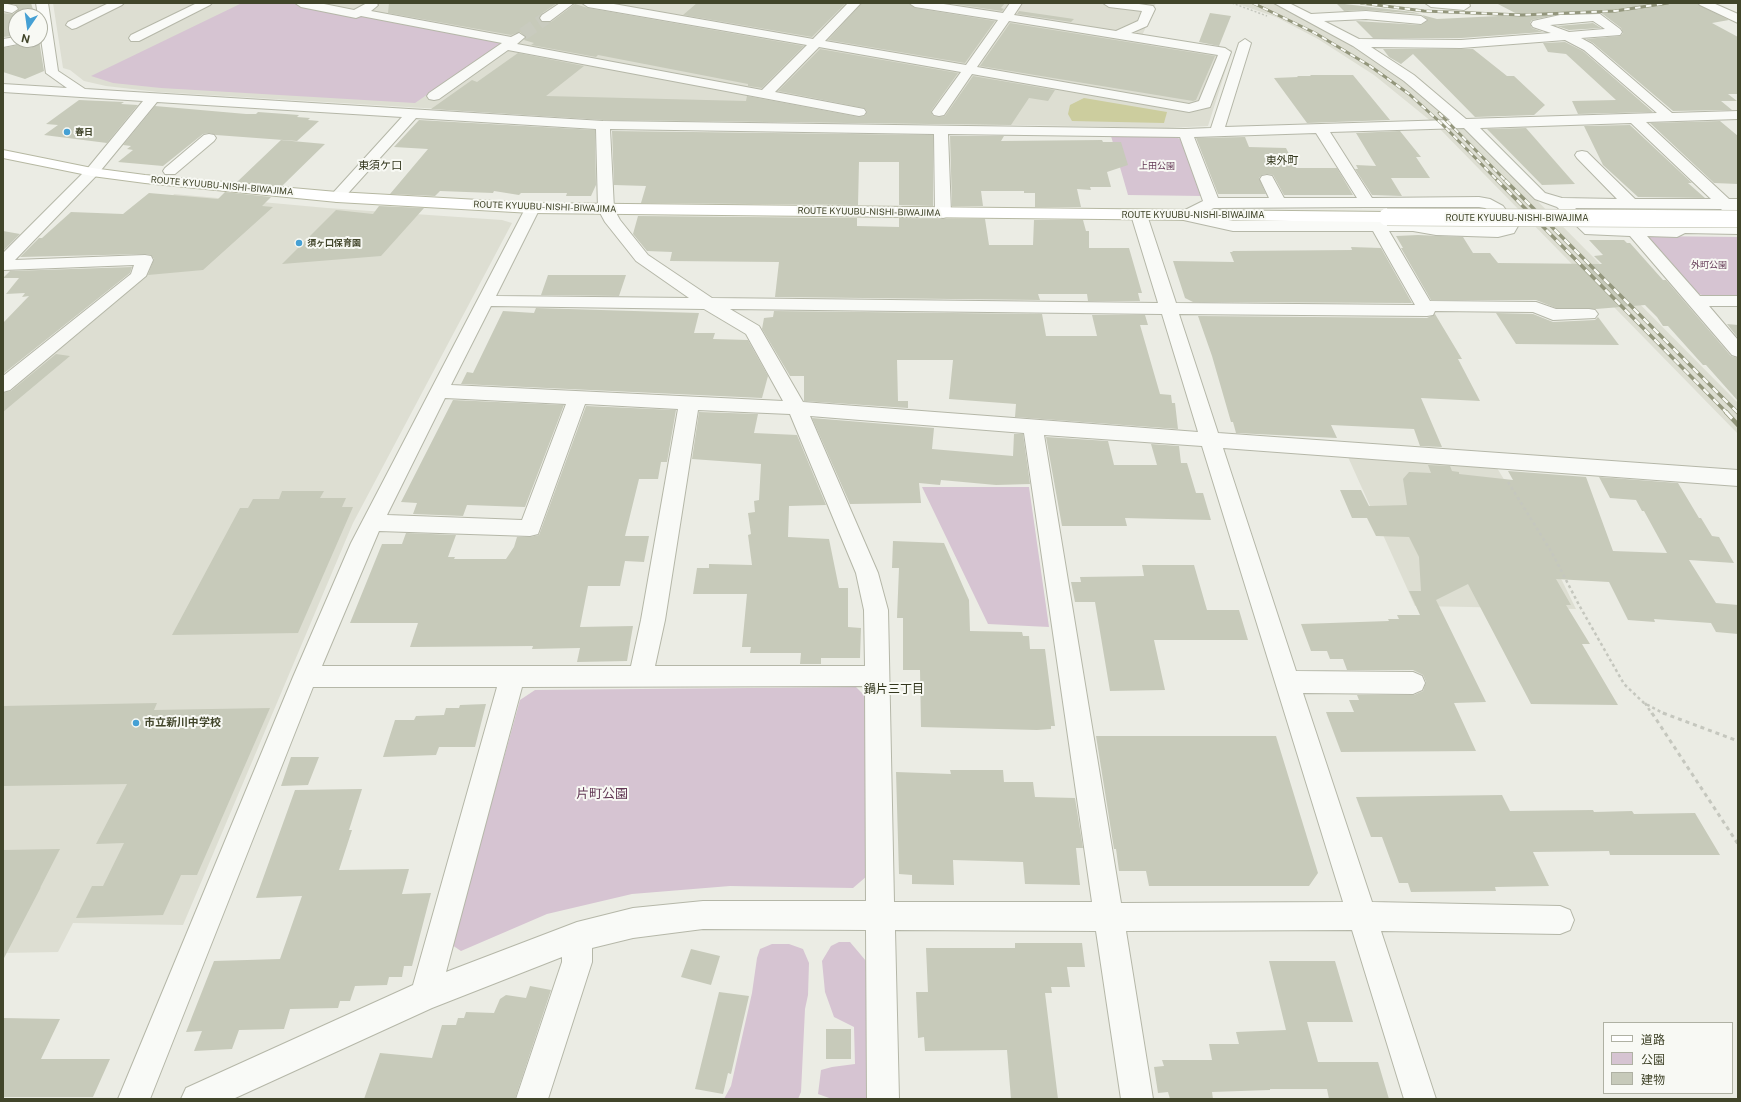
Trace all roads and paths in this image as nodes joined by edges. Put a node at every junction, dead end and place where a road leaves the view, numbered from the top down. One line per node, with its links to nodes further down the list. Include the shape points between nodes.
1 (118, 3): 25 (street)
2 (206, 3): 28 (street)
3 (301, 3): 17 (street, via 356,14)
4 (375, 3): 17 (street)
5 (568, 3): 20 (street)
6 (588, 3): 21 (street)
7 (855, 3): 30 (street)
8 (915, 3): 19 (street)
9 (1016, 3): 19 (street)
10 (1109, 3): 26 (street, via 1149,9 1143,23)
11 (1232, 3): 18 (path)
12 (1280, 3): 22 (street)
13 (1431, 3): 14 (street, via 1464,6)
14 (1463, 3)
15 (1704, 3): 23 (street)
16 (681, 8): 21 (street)
17 (359, 12): 29 (street)
18 (1269, 16)
19 (1006, 17): 26 (street); 34 (street)
20 (546, 18)
21 (670, 18): 30 (street)
22 (1311, 18): 24 (street, via 1366,15); 32 (street)
23 (1738, 19)
24 (1421, 20)
25 (72, 25)
26 (1118, 35): 34 (street, via 1225,52 1205,104 1189,108)
27 (1566, 35): 27 (street, via 1537,24 1560,19 1596,17 1616,32); 32 (street, via 1461,44); 45 (street, via 1588,47)
28 (135, 38)
29 (514, 40): 37 (street); 39 (street)
30 (816, 43): 34 (street); 37 (street)
31 (1244, 43): 50 (street)
32 (1357, 43): 46 (street, via 1409,78)
33 (46, 48): 36 (street, via 52,73)
34 (969, 70): 41 (street)
35 (3, 88): 36 (street)
36 (82, 91): 38 (street)
37 (766, 94): 40 (street)
38 (154, 96): 42 (street); 56 (street)
39 (434, 96)
40 (859, 112)
41 (940, 112)
42 (412, 114): 47 (street); 58 (street)
43 (1738, 115): 45 (street)
44 (1634, 118): 45 (street); 46 (street); 64 (street)
45 (1670, 118)
46 (1465, 123): 48 (street); 61 (street, via 1540,196)
47 (603, 126): 49 (street); 66 (street)
48 (1320, 128): 50 (street); 60 (street)
49 (941, 129): 51 (street); 67 (street)
50 (1217, 132): 51 (street)
51 (1184, 133): 59 (street)
52 (209, 138): 55 (street)
53 (3, 154): 56 (main road, ROUTE KYUUBU-NISHI-BIWAJIMA)
54 (1582, 155): 62 (street)
55 (170, 171)
56 (92, 172): 58 (main road, ROUTE KYUUBU-NISHI-BIWAJIMA); 74 (street)
57 (1267, 179): 63 (street)
58 (337, 197): 65 (main road, ROUTE KYUUBU-NISHI-BIWAJIMA)
59 (1212, 203): 63 (street); 69 (street)
60 (1368, 203): 63 (street); 71 (street, via 1479,202 1490,204 1497,209 1510,226 1508,230 1498,232 1436,230)
61 (1560, 203): 62 (street); 73 (street, via 1591,231)
62 (1630, 203): 64 (street)
63 (1279, 204)
64 (1732, 204): 70 (street)
65 (532, 208): 66 (main road, ROUTE KYUUBU-NISHI-BIWAJIMA); 75 (street)
66 (606, 209): 67 (main road, ROUTE KYUUBU-NISHI-BIWAJIMA); 78 (street, via 613,222 642,258)
67 (944, 213): 68 (main road, ROUTE KYUUBU-NISHI-BIWAJIMA)
68 (1139, 215): 69 (main road, ROUTE KYUUBU-NISHI-BIWAJIMA); 80 (street)
69 (1185, 216): 71 (street, via 1233,226)
70 (1738, 219): 71 (main road, ROUTE KYUUBU-NISHI-BIWAJIMA, bridge)
71 (1383, 222): 79 (street)
72 (1738, 229): 73 (street, via 1680,228 1677,232)
73 (1634, 231): 76 (street)
74 (3, 263): 83 (street, via 146,260 138,276)
75 (484, 301): 78 (street); 84 (street)
76 (1694, 301): 77 (street); 82 (street)
77 (1738, 301)
78 (709, 304): 80 (street); 87 (street, via 753,330)
79 (1424, 306): 80 (street, via 1427,310); 81 (street, via 1536,307 1553,315)
80 (1168, 307): 89 (street)
81 (1589, 314)
82 (1738, 351)
83 (3, 386)
84 (438, 391): 85 (street); 92 (street)
85 (578, 397): 86 (street); 92 (street, via 530,528)
86 (689, 403): 87 (street); 93 (street, via 653,620)
87 (797, 408): 88 (street); 94 (street, via 867,573 876,610)
88 (1033, 427): 89 (street); 104 (street)
89 (1210, 439): 90 (street); 97 (street)
90 (1494, 460): 91 (street); 99 (path, via 1551,551 1624,684)
91 (1738, 478)
92 (372, 523): 95 (street)
93 (641, 675): 94 (street); 96 (street)
94 (877, 676): 102 (street)
95 (305, 677): 96 (street); 108 (street)
96 (512, 677): 107 (street)
97 (1287, 682): 98 (street); 103 (street)
98 (1413, 683)
99 (1644, 703): 100 (path, via 1665,714); 101 (path)
100 (1738, 741)
101 (1738, 844)
102 (881, 916): 104 (street); 106 (street, via 703,915 633,923); 111 (street)
103 (1361, 916): 104 (street); 105 (street); 113 (street)
104 (1108, 917): 112 (street)
105 (1560, 920)
106 (578, 937): 107 (street); 110 (street, via 577,962)
107 (425, 995): 109 (street)
108 (134, 1099)
109 (197, 1099)
110 (532, 1099)
111 (883, 1099)
112 (1137, 1099)
113 (1420, 1099)

